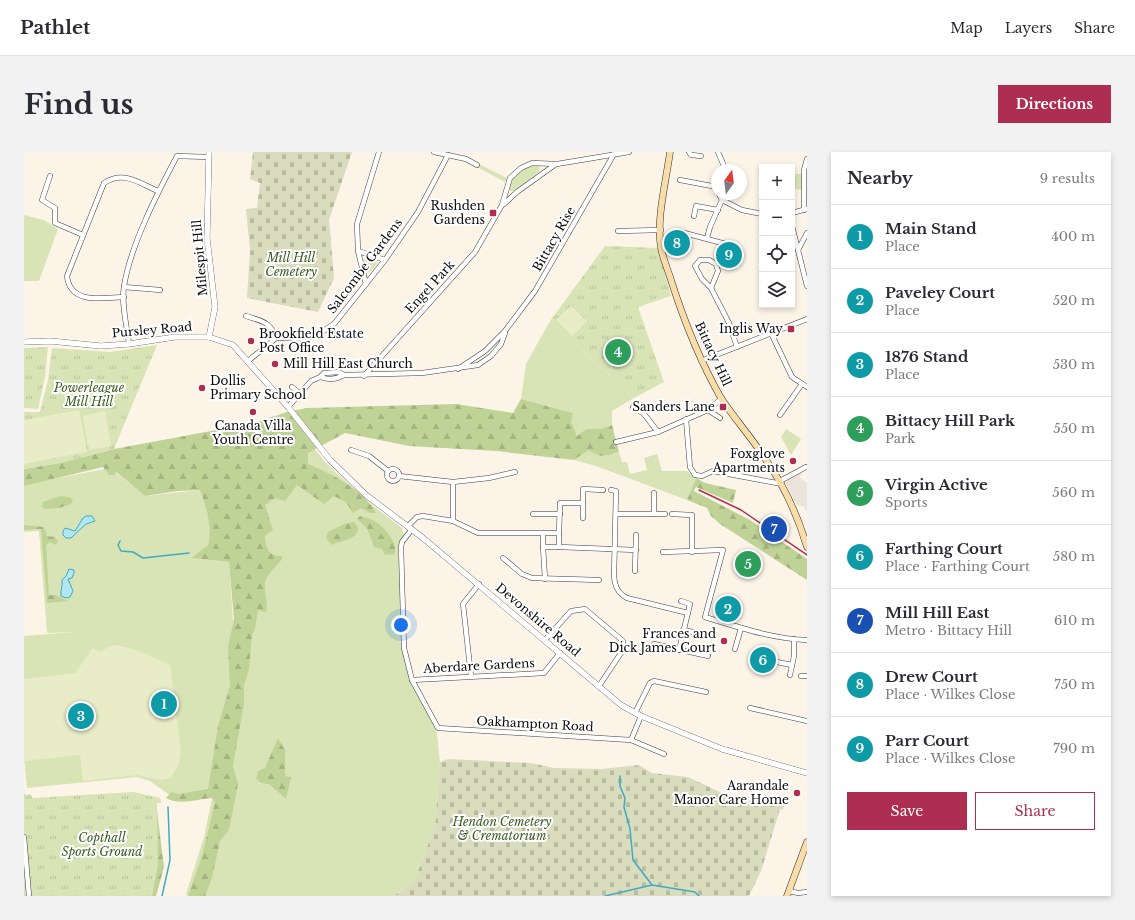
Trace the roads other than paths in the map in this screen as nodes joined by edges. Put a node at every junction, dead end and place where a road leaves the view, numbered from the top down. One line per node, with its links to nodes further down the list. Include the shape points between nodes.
1 (379, 152): 39 (street, via 357,224)
2 (434, 152): 11 (street)
3 (592, 152): 13 (street)
4 (629, 152): 10 (street, Engel Park)
5 (670, 152): 29 (main road, Bittacy Hill, via 661,208)
6 (689, 152): 12 (street, via 691,155)
7 (718, 152): 16 (street)
8 (175, 154): 9 (street); 21 (street)
9 (209, 154): 52 (street, Milespit Hill, via 207,238 215,307)
10 (614, 154): 13 (street, Engel Park); 50 (street, Bittacy Rise, via 535,291)
11 (448, 155): 17 (street, via 466,159); 41 (street, Salcombe Gardens, via 418,212)
12 (701, 156)
13 (589, 158): 15 (street, Engel Park)
14 (807, 159): 25 (street, via 804,170)
15 (557, 164): 23 (street, Engel Park); 23 (street, Engel Park, via 532,163 521,168 510,178)
16 (722, 164)
17 (477, 165)
18 (50, 176): 33 (street, via 42,200 55,208 55,223)
19 (680, 180): 20 (street)
20 (711, 186)
21 (158, 191): 33 (street, via 120,176 112,178 104,183); 44 (street, via 131,258)
22 (722, 200): 24 (street); 27 (street, via 742,210)
23 (502, 205): 60 (street, Engel Park, via 475,252)
24 (718, 210): 28 (street, via 696,206); 35 (street)
25 (805, 210): 26 (street)
26 (795, 212)
27 (759, 213)
28 (694, 216)
29 (661, 230): 30 (street); 57 (main road, Bittacy Hill, via 661,248 676,296)
30 (618, 231)
31 (807, 233): 38 (street)
32 (670, 234): 35 (street, via 676,231)
33 (83, 235): 47 (street, via 67,276 71,290 78,296 87,298)
34 (794, 236): 38 (street)
35 (707, 238): 36 (street)
36 (722, 243): 37 (street); 40 (street)
37 (734, 246)
38 (798, 250): 43 (street)
39 (358, 251): 41 (street); 42 (street)
40 (718, 256)
41 (385, 260): 42 (street, Salcombe Gardens)
42 (366, 284): 53 (street, Salcombe Gardens, via 334,324 314,336)
43 (807, 286)
44 (124, 287): 46 (street); 47 (street)
45 (711, 288): 45 (street, via 697,272 695,266 700,260 709,260 718,267); 56 (street, via 729,323)
46 (160, 290)
47 (124, 297): 55 (street)
48 (246, 316): 53 (street, via 269,324)
49 (807, 319): 51 (street)
50 (506, 331): 59 (street, Bittacy Rise, via 485,352); 59 (street, Bittacy Rise, via 501,344 491,356 478,365)
51 (771, 333): 56 (street); 61 (street, via 792,377)
52 (209, 337): 55 (street, Pursley Road, via 175,337); 58 (street, Pursley Road, via 233,345)
53 (276, 338): 58 (street)
54 (24, 342): 55 (street, Pursley Road, via 50,341 101,346)
55 (129, 344)
56 (737, 347): 57 (street)
57 (701, 360): 65 (main road, Bittacy Hill)
58 (248, 361): 66 (street, Pursley Road)
59 (458, 369): 60 (street, Bittacy Rise)
60 (364, 376): 64 (street, Bittacy Rise, via 344,375 326,379 320,377)
61 (802, 384): 63 (street); 69 (street)
62 (292, 387): 64 (street)
63 (807, 387)
64 (299, 392): 66 (street, Bittacy Rise)
65 (722, 398): 68 (street); 81 (main road, Bittacy Hill)
66 (288, 406): 70 (street, Pursley Road)
67 (633, 407): 73 (street, via 644,414)
68 (708, 410): 71 (street); 72 (street)
69 (780, 415)
70 (296, 417): 94 (street, Devonshire Road, via 330,460 366,495)
71 (720, 418)
72 (686, 419): 73 (street); 81 (street, via 690,467 695,475 702,476 714,471)
73 (658, 432): 74 (street)
74 (616, 442)
75 (351, 450): 77 (street, via 369,456)
76 (806, 467): 81 (street)
77 (388, 471): 79 (street, via 395,469); 79 (street, via 387,477 391,481)
78 (515, 472): 80 (street)
79 (399, 476): 80 (street)
80 (453, 482): 93 (street)
81 (781, 483): 100 (main road, Bittacy Hill, via 796,510)
82 (603, 490): 85 (street, via 583,489)
83 (611, 490): 88 (street, via 616,491)
84 (654, 493): 89 (street)
85 (583, 503): 87 (street, via 560,503); 92 (street)
86 (533, 514): 87 (street)
87 (560, 514): 96 (street)
88 (616, 514): 89 (street); 101 (street)
89 (654, 514): 90 (street)
90 (665, 514)
91 (672, 514): 104 (street, via 692,515)
92 (583, 518)
93 (453, 521): 94 (street, via 420,516); 95 (street, via 478,533)
94 (410, 528): 109 (street, Devonshire Road); 129 (street, via 401,547 404,648)
95 (543, 532): 96 (street); 98 (street)
96 (559, 533): 99 (street)
97 (636, 535): 102 (street)
98 (543, 547): 99 (street); 107 (street)
99 (559, 547): 101 (street)
100 (807, 547)
101 (615, 548): 102 (street); 111 (street, via 615,583 621,594 627,598)
102 (636, 550): 106 (street)
103 (663, 552): 104 (street)
104 (692, 552): 112 (street, via 723,550 705,617)
105 (503, 558): 107 (street, via 522,574)
106 (635, 571)
107 (545, 579): 108 (street)
108 (599, 580)
109 (479, 584): 115 (street, Devonshire Road); 126 (street, via 463,604)
110 (681, 601): 111 (street, via 690,604)
111 (688, 613): 113 (street)
112 (740, 628): 116 (street); 119 (street)
113 (683, 630): 114 (street); 120 (street)
114 (714, 636)
115 (545, 640): 121 (street, Devonshire Road); 130 (street, via 571,612 585,609 623,641 623,650)
116 (794, 640): 117 (street); 124 (street)
117 (807, 640)
118 (654, 644): 120 (street)
119 (736, 648)
120 (679, 650): 122 (street)
121 (560, 654): 126 (street, Aberdare Gardens, via 544,673); 130 (street, Devonshire Road)
122 (708, 656)
123 (772, 661): 124 (street)
124 (792, 665): 125 (street)
125 (790, 675)
126 (471, 676): 129 (street, Aberdare Gardens)
127 (801, 676): 128 (street)
128 (807, 676)
129 (412, 680): 136 (street, Oakhampton Road, via 438,728)
130 (599, 686): 133 (street, Devonshire Road)
131 (706, 692): 133 (street, via 654,681 650,683)
132 (750, 708): 135 (street)
133 (635, 713): 134 (street, Devonshire Road)
134 (641, 716): 136 (street); 138 (street, Devonshire Road, via 722,749)
135 (807, 721)
136 (631, 740): 137 (street, Oakhampton Road)
137 (664, 754)
138 (807, 773)
139 (24, 837): 143 (street)
140 (807, 842): 142 (main road)
141 (807, 892): 142 (street)
142 (788, 894)
143 (29, 896)

